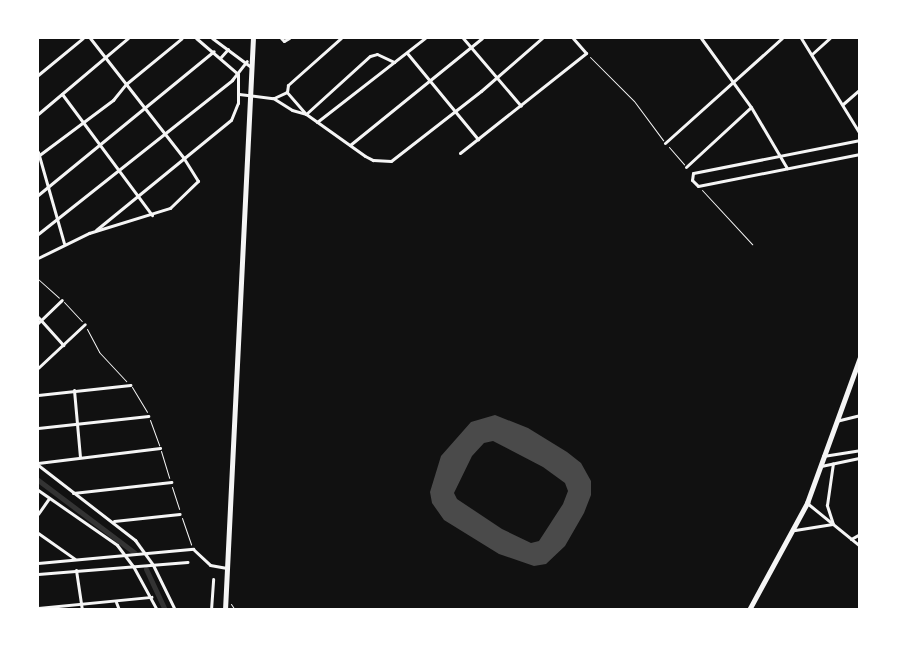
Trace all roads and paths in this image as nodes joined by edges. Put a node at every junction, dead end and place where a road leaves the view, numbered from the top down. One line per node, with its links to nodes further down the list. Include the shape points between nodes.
1 (83, 38): 32 (street)
2 (90, 38): 26 (street)
3 (128, 38): 26 (street)
4 (182, 38): 36 (street)
5 (196, 38): 22 (street)
6 (212, 38): 21 (street)
7 (253, 38): 30 (main road)
8 (281, 38): 9 (street, via 285,41)
9 (289, 38)
10 (341, 38): 38 (street)
11 (425, 38): 24 (street)
12 (463, 38): 20 (street)
13 (482, 38): 20 (street)
14 (542, 38): 33 (street)
15 (573, 38): 23 (street)
16 (700, 38): 34 (street)
17 (782, 38): 34 (street)
18 (802, 38): 25 (street)
19 (830, 38): 25 (street)
20 (471, 47): 33 (street); 35 (street)
21 (228, 49): 27 (street); 28 (street)
22 (214, 52): 27 (street); 46 (street)
23 (586, 52): 44 (street); 56 (path, via 634,101)
24 (406, 53): 29 (street); 35 (street)
25 (812, 54): 43 (street)
26 (106, 58): 36 (street); 39 (street)
27 (220, 58): 31 (street)
28 (247, 61): 30 (street); 31 (street)
29 (394, 62): 49 (street, via 377,54 370,56); 51 (street)
30 (252, 67): 41 (main road)
31 (238, 74): 40 (street); 52 (street)
32 (38, 75)
33 (497, 77): 44 (street); 47 (street)
34 (732, 81): 45 (street); 56 (street)
35 (428, 82): 47 (street); 57 (street)
36 (126, 84): 46 (street); 50 (street, via 113,100)
37 (860, 89): 43 (street)
38 (286, 90): 42 (street); 49 (street)
39 (62, 94): 48 (street); 50 (street)
40 (239, 94): 41 (street); 63 (street, via 231,120)
41 (250, 94): 42 (street); 123 (main road)
42 (273, 98): 49 (street, via 292,110)
43 (843, 104): 53 (street)
44 (521, 106): 54 (street)
45 (751, 107): 62 (street); 64 (street)
46 (144, 109): 52 (street); 58 (street)
47 (454, 112): 54 (street); 57 (street, via 391,161 373,160)
48 (38, 114)
49 (306, 114): 51 (street)
50 (81, 121): 58 (street); 59 (street)
51 (317, 122): 57 (street)
52 (164, 133): 63 (street); 66 (street)
53 (860, 134)
54 (478, 139): 60 (street)
55 (860, 140): 62 (street)
56 (665, 143): 64 (path)
57 (350, 145)
58 (98, 146): 66 (street); 68 (street)
59 (38, 154): 68 (street)
60 (460, 154)
61 (860, 154): 65 (street)
62 (780, 156): 65 (street); 67 (street, via 693,174 692,180)
63 (183, 157): 70 (street); 71 (street, via 198,181 179,201)
64 (686, 167)
65 (787, 168): 67 (street)
66 (116, 170): 70 (street); 72 (street)
67 (698, 186): 76 (path)
68 (48, 187): 69 (street); 72 (street)
69 (38, 195)
70 (136, 196): 71 (street); 73 (street)
71 (152, 215): 73 (street)
72 (57, 218): 74 (street); 75 (street)
73 (96, 231): 75 (street)
74 (38, 234)
75 (64, 243): 77 (street)
76 (752, 244)
77 (38, 258)
78 (38, 279): 79 (path)
79 (62, 300): 80 (street); 81 (path)
80 (38, 320): 82 (street)
81 (85, 324): 82 (street); 85 (path, via 99,352)
82 (63, 345): 84 (street)
83 (860, 357): 90 (main road)
84 (38, 368)
85 (130, 385): 86 (street); 89 (path)
86 (74, 390): 87 (street); 91 (street)
87 (38, 395)
88 (860, 415): 90 (street)
89 (148, 416): 91 (street); 93 (path)
90 (836, 421): 95 (main road)
91 (77, 424): 92 (street); 96 (street)
92 (38, 428)
93 (160, 448): 96 (street); 101 (path)
94 (860, 450): 95 (street)
95 (822, 456): 100 (main road)
96 (80, 457): 99 (street)
97 (860, 458): 98 (street)
98 (833, 463): 100 (street); 109 (street, via 827,506)
99 (38, 464): 103 (street)
100 (818, 466): 105 (main road)
101 (171, 482): 103 (street); 107 (path)
102 (38, 490): 104 (street)
103 (73, 493): 108 (street)
104 (49, 498): 106 (street); 117 (street, via 109,539)
105 (806, 503): 109 (street); 110 (main road)
106 (38, 514)
107 (180, 514): 108 (street); 115 (path)
108 (113, 521): 116 (street)
109 (833, 524): 110 (street); 113 (street)
110 (795, 530): 140 (main road)
111 (38, 533): 118 (street)
112 (860, 534): 113 (street)
113 (851, 539): 114 (street)
114 (860, 546)
115 (193, 550): 116 (street); 123 (street, via 210,564)
116 (147, 555): 117 (street); 121 (street)
117 (126, 556): 118 (street); 122 (street)
118 (75, 559): 120 (street)
119 (188, 562): 121 (street)
120 (38, 563)
121 (153, 565): 122 (street); 136 (street)
122 (133, 566): 124 (street); 127 (street)
123 (228, 568): 128 (main road)
124 (76, 570): 125 (street); 130 (street)
125 (38, 574)
126 (213, 579): 137 (street)
127 (151, 597): 129 (street); 135 (street)
128 (226, 599): 138 (main road); 139 (path)
129 (116, 602): 130 (street); 134 (street)
130 (80, 605): 132 (street); 133 (street)
131 (38, 608): 132 (street)
132 (46, 608)
133 (82, 610)
134 (119, 610)
135 (157, 610)
136 (175, 610)
137 (212, 610)
138 (226, 610)
139 (235, 610)
140 (749, 610)

